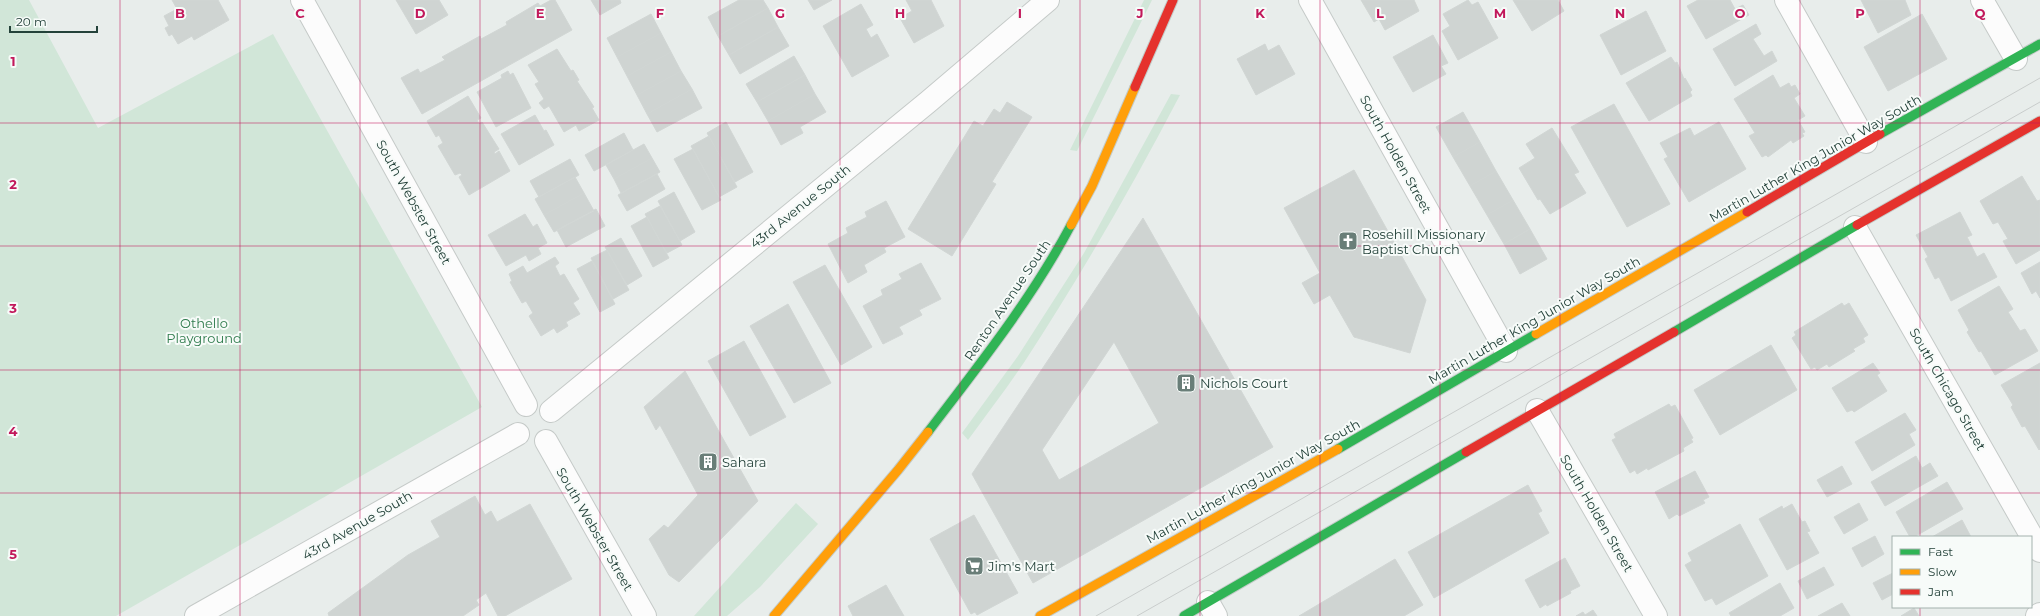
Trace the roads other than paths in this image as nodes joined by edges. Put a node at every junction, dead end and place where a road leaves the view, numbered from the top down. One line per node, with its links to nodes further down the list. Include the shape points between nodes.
1 (302, 0): 13 (street, South Webster Street)
2 (1048, 0): 15 (street, 43rd Avenue South, via 928,102)
3 (1173, 0): 25 (main road, Renton Avenue South, via 1092,186 1053,258 997,343 898,470)
4 (1310, 0): 12 (street, South Holden Street)
5 (1786, 0): 10 (street)
6 (1982, 0): 8 (street)
7 (2040, 44): 8 (main road, Martin Luther King Junior Way South)
8 (2016, 59): 10 (main road, Martin Luther King Junior Way South)
9 (2040, 121): 11 (main road, via 1950,170)
10 (1866, 142): 12 (main road, Martin Luther King Junior Way South)
11 (1855, 227): 14 (main road); 18 (street, South Chicago Street)
12 (1506, 351): 26 (main road, Martin Luther King Junior Way South, via 1389,420)
13 (526, 405): 15 (street, via 541,403); 16 (street, via 516,418)
14 (1537, 410): 21 (main road); 28 (street, South Holden Street)
15 (551, 411): 17 (street, via 556,421 555,429)
16 (518, 434): 17 (street, via 530,443); 23 (street, 43rd Avenue South)
17 (546, 441): 24 (street, South Webster Street)
18 (2031, 536)
19 (2032, 537): 20 (street, South Chicago Street)
20 (2040, 551)
21 (1212, 609): 27 (main road)
22 (2040, 614): 29 (street)
23 (196, 616)
24 (645, 616)
25 (774, 616)
26 (1040, 616)
27 (1184, 616)
28 (1656, 616)
29 (2037, 616)

